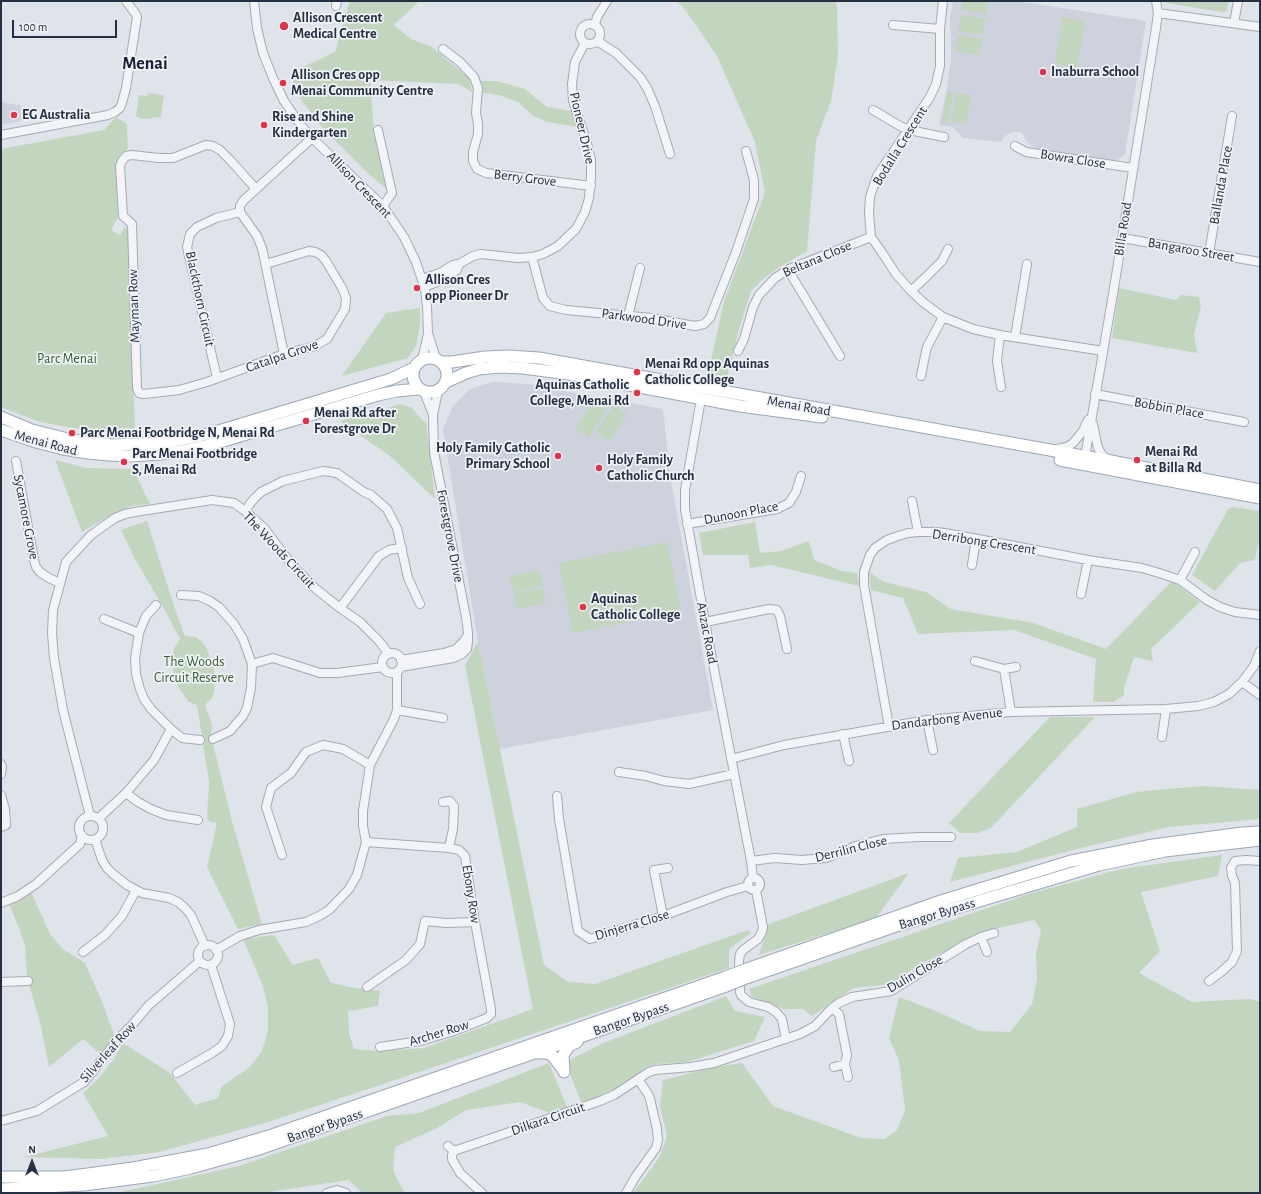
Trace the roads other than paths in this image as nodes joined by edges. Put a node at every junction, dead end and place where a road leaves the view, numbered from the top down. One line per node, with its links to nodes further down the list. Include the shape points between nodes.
1 (126, 1): 20 (street, via 137,17 126,88 120,108 108,115)
2 (254, 1): 22 (street, Allison Crescent, via 261,44 273,78 290,110)
3 (607, 1): 9 (street)
4 (943, 1): 12 (street, Bodalla Crescent)
5 (1156, 1): 7 (street, Billa Road)
6 (1238, 1): 8 (street)
7 (1158, 13): 8 (street); 26 (street, Billa Road)
8 (1234, 23): 11 (street)
9 (595, 25): 13 (street, via 600,32); 14 (street, via 586,24 581,29 580,35)
10 (893, 25): 12 (street)
11 (1260, 27)
12 (940, 29): 19 (street, Bodalla Crescent, via 940,66 936,84)
13 (597, 41): 14 (street, via 592,44); 25 (street, via 616,53 640,77 655,106)
14 (585, 43): 27 (street, Pioneer Drive, via 575,62 572,84 573,101 591,160)
15 (443, 49): 27 (street, Berry Grove, via 474,77 478,88 478,134 473,152 473,161 477,169 486,173)
16 (873, 110): 19 (street)
17 (1232, 116): 34 (street, Ballanda Place)
18 (378, 130): 29 (street, via 392,193)
19 (909, 130): 21 (street); 31 (street, Bodalla Crescent, via 877,176 873,186 869,212)
20 (1, 135)
21 (944, 137)
22 (312, 138): 28 (street); 29 (street, Allison Crescent)
23 (1015, 146): 26 (street, Bowra Close, via 1026,152)
24 (746, 151): 43 (street, Parkwood Drive, via 754,180 754,200 710,318 704,324 695,326)
25 (670, 154)
26 (1133, 168): 32 (street, Billa Road)
27 (591, 186): 35 (street, Pioneer Drive, via 585,212 576,229 558,246)
28 (256, 189): 30 (street, via 243,200); 58 (street, Mayman Row, via 231,161 213,146 206,145 173,158 132,155 126,156 122,161 120,166 123,216 132,224)
29 (383, 206): 41 (street, Allison Crescent, via 404,237)
30 (240, 212): 37 (street, via 258,236); 55 (street, Blackthorn Circuit, via 216,218 197,227 190,234 187,248)
31 (871, 237): 40 (street, Beltana Close); 42 (street)
32 (1122, 238): 34 (street, Bangaroo Street); 49 (street, Billa Road)
33 (948, 249): 42 (street, via 942,261)
34 (1209, 253): 36 (street, Bangaroo Street)
35 (532, 257): 41 (street, Pioneer Drive, via 481,254 453,265); 43 (street, Parkwood Drive, via 543,298 550,306)
36 (1260, 262)
37 (266, 264): 50 (street); 50 (street, Catalpa Grove, via 303,252 315,252 326,261 346,298 345,309 327,339 315,346)
38 (1027, 264): 47 (street)
39 (640, 268): 43 (street)
40 (789, 269): 48 (street, Beltana Close, via 775,278 759,294); 51 (street)
41 (423, 283): 45 (street, Allison Crescent)
42 (911, 291): 44 (street)
43 (628, 316)
44 (943, 317): 46 (street, via 973,329); 54 (street, via 927,347)
45 (428, 334): 52 (street); 53 (street)
46 (1000, 335): 47 (street); 57 (street, via 997,361)
47 (1015, 337): 49 (street)
48 (738, 351)
49 (1103, 351): 62 (street, Billa Road)
50 (284, 354): 55 (street, Catalpa Grove)
51 (840, 356)
52 (438, 360): 53 (main road, via 430,358); 56 (main road, via 447,371); 61 (main road, Menai Road, via 509,356 539,358)
53 (418, 364): 59 (main road, via 413,377 414,383); 65 (main road, Menai Road, via 391,379 215,432 160,443 112,445 72,440 27,428)
54 (921, 376)
55 (217, 378): 58 (street, Catalpa Grove, via 179,390 144,394)
56 (446, 382): 60 (main road); 61 (main road, Menai Road, via 479,369 523,368)
57 (1002, 387)
58 (137, 388)
59 (422, 390): 60 (main road); 64 (street); 67 (main road, Menai Road, via 401,390 378,395 220,442 161,454 130,456 88,453 36,442)
60 (438, 391): 64 (street)
61 (702, 394): 68 (main road, Menai Road); 70 (main road, Menai Road, via 740,406 847,420); 79 (street, Anzac Road, via 685,490)
62 (1095, 394): 63 (street, Billa Road); 66 (street, Bobbin Place)
63 (1093, 405): 68 (street, via 1083,431 1067,447); 69 (street, Billa Road); 72 (street, via 1092,423 1098,448 1102,455)
64 (433, 415): 102 (street, Forestgrove Drive, via 434,452 468,633 456,649)
65 (1, 417)
66 (1244, 422)
67 (1, 430)
68 (1029, 447): 69 (main road, Menai Road)
69 (1085, 457): 70 (main road, Menai Road, via 1075,461); 72 (main road, Menai Road); 73 (main road, Menai Road, via 1094,464)
70 (1056, 459): 73 (main road, Menai Road)
71 (16, 461): 87 (street, Sycamore Grove, via 36,567 41,574)
72 (1111, 461): 75 (main road, Menai Road)
73 (1117, 472): 76 (main road, Menai Road)
74 (801, 476): 79 (street, Dunoon Place, via 789,503 777,509)
75 (1260, 490)
76 (1260, 498)
77 (912, 501): 80 (street)
78 (245, 511): 82 (street, via 256,497 283,481 319,471 337,473 371,495 387,509 397,528); 87 (street, The Woods Circuit, via 234,503 212,500 125,514 91,535 66,562); 92 (street, The Woods Circuit, via 264,528 292,565)
79 (687, 524): 95 (street, Anzac Road)
80 (918, 532): 81 (street, Derribong Crescent, via 937,532); 113 (street, Derribong Crescent, via 887,540 876,548 870,555 864,572 864,585)
81 (976, 539): 84 (street, Derribong Crescent); 85 (street)
82 (402, 548): 90 (street, via 408,578); 92 (street, via 389,550 379,556)
83 (1195, 552): 86 (street)
84 (1088, 560): 86 (street, Derribong Crescent, via 1142,568); 88 (street)
85 (972, 565)
86 (1180, 580): 93 (street, Derribong Crescent, via 1220,607)
87 (60, 583): 131 (street, The Woods Circuit, via 53,610 54,658 62,710)
88 (1081, 594)
89 (181, 596): 101 (street, via 199,596 219,607 243,639)
90 (420, 604)
91 (156, 605): 96 (street, via 146,616)
92 (340, 608): 99 (street, The Woods Circuit, via 360,622)
93 (1260, 615)
94 (104, 619): 96 (street)
95 (704, 622): 97 (street, via 769,609 777,610); 120 (street, Anzac Road)
96 (139, 633): 114 (street, via 135,658 140,689 151,709)
97 (787, 649)
98 (1260, 651): 106 (street, Dandarbong Avenue, via 1254,666)
99 (389, 654): 102 (street, via 398,656); 103 (street, via 383,659)
100 (975, 661): 105 (street)
101 (252, 664): 103 (street, via 274,658 320,673); 117 (street, via 251,688 243,716 230,731)
102 (400, 666): 103 (street, via 390,673); 109 (street)
103 (383, 667)
104 (1016, 667): 105 (street)
105 (1004, 669): 110 (street)
106 (1242, 682): 107 (street); 108 (street, Dandarbong Avenue, via 1229,694 1214,702)
107 (1260, 695)
108 (1166, 709): 110 (street, Dandarbong Avenue); 116 (street)
109 (397, 710): 111 (street); 123 (street)
110 (1010, 712): 112 (street, Dandarbong Avenue)
111 (443, 718)
112 (927, 720): 113 (street, Dandarbong Avenue); 119 (street)
113 (889, 726): 115 (street, Dandarbong Avenue)
114 (171, 729): 118 (street, via 182,738); 127 (street, via 154,760)
115 (843, 734): 120 (street, Dandarbong Avenue, via 784,745); 121 (street)
116 (1162, 737)
117 (213, 739)
118 (200, 740)
119 (933, 750)
120 (731, 759): 126 (street, Anzac Road)
121 (849, 761)
122 (1, 764): 125 (street)
123 (370, 766): 139 (street, via 362,810); 141 (street, via 343,749 323,745 306,752 291,773 271,788 266,807)
124 (619, 772): 126 (street, via 689,784)
125 (1, 774)
126 (734, 774): 142 (street, Anzac Road)
127 (126, 793): 131 (street); 132 (street, via 151,810)
128 (1, 796): 133 (street, via 6,825)
129 (557, 796): 148 (street, Dinjerra Close, via 578,931 590,939)
130 (443, 802): 140 (street, via 450,801 454,806)
131 (94, 817): 135 (street, via 81,821 79,828); 137 (street, via 103,824 103,832)
132 (198, 820)
133 (1, 827)
134 (1260, 832): 158 (main road, Bangor Bypass, via 1153,845 1071,861 944,900)
135 (82, 835): 137 (street, via 88,839); 147 (street, via 80,844 36,884)
136 (951, 837): 142 (street, Derrilin Close, via 884,839 856,846 826,858 775,858)
137 (95, 839): 146 (street, via 107,868)
138 (1260, 840): 158 (main road, Bangor Bypass, via 1165,851 1099,865)
139 (366, 842): 140 (street, Ebony Row); 153 (street, via 357,875 349,889 329,910 306,922 240,936)
140 (449, 848): 149 (street, Ebony Row, via 459,850 465,856)
141 (282, 855)
142 (751, 861): 145 (street, Anzac Road, via 753,878 748,881)
143 (1260, 861): 160 (street, via 1235,861 1230,868 1235,883 1238,951 1232,962)
144 (668, 868): 148 (street, via 654,870)
145 (752, 888): 148 (street, Dinjerra Close, via 727,892); 167 (street, via 763,927 758,938 740,954 740,992 749,1002 776,1012 782,1019)
146 (136, 890): 152 (street, via 142,894 178,902 191,916); 154 (street, via 122,916 105,935)
147 (1, 903)
148 (664, 916)
149 (475, 922): 163 (street, via 446,923 425,920 420,944 406,960); 165 (street, Ebony Row)
150 (994, 933): 151 (street, Dulin Close)
151 (981, 937): 155 (street); 164 (street, Dulin Close, via 891,991 852,997)
152 (205, 946): 153 (street, via 211,946); 156 (street, via 198,953)
153 (216, 950): 157 (street, via 217,960)
154 (83, 952)
155 (987, 952)
156 (200, 960): 157 (street, via 205,965); 175 (street, Silverleaf Row, via 149,1005 84,1082 37,1111)
157 (211, 965): 172 (street, via 230,1024 228,1036 222,1046)
158 (748, 973): 162 (main road, Bangor Bypass, bridge)
159 (28, 981): 161 (street)
160 (1210, 981)
161 (1, 982)
162 (725, 982): 166 (main road, Bangor Bypass); 176 (main road, Bangor Bypass, via 272,1135 208,1154 80,1175)
163 (367, 987)
164 (832, 1008): 167 (street, Dulin Close, via 815,1026); 170 (street, via 839,1014 847,1055)
165 (491, 1009): 168 (street, Archer Row, via 491,1014 487,1018 451,1032 420,1041)
166 (601, 1029): 169 (main road, Bangor Bypass); 169 (main road, via 569,1046 563,1055 564,1072 552,1055)
167 (786, 1039): 174 (street, Dilkara Circuit, via 714,1063 655,1070)
168 (380, 1047)
169 (536, 1053): 177 (main road, Bangor Bypass, via 256,1150 191,1168 84,1185)
170 (845, 1064): 171 (street); 173 (street)
171 (834, 1067)
172 (177, 1072)
173 (848, 1077)
174 (638, 1079): 180 (street, Dilkara Circuit, via 600,1101 458,1149 451,1149 452,1159 457,1168 468,1182); 181 (street, via 648,1094 658,1140 656,1148)
175 (1, 1121)
176 (1, 1177)
177 (1, 1189)
178 (327, 1193): 179 (street, via 337,1190)
179 (346, 1193)
180 (482, 1193)
181 (626, 1193)

